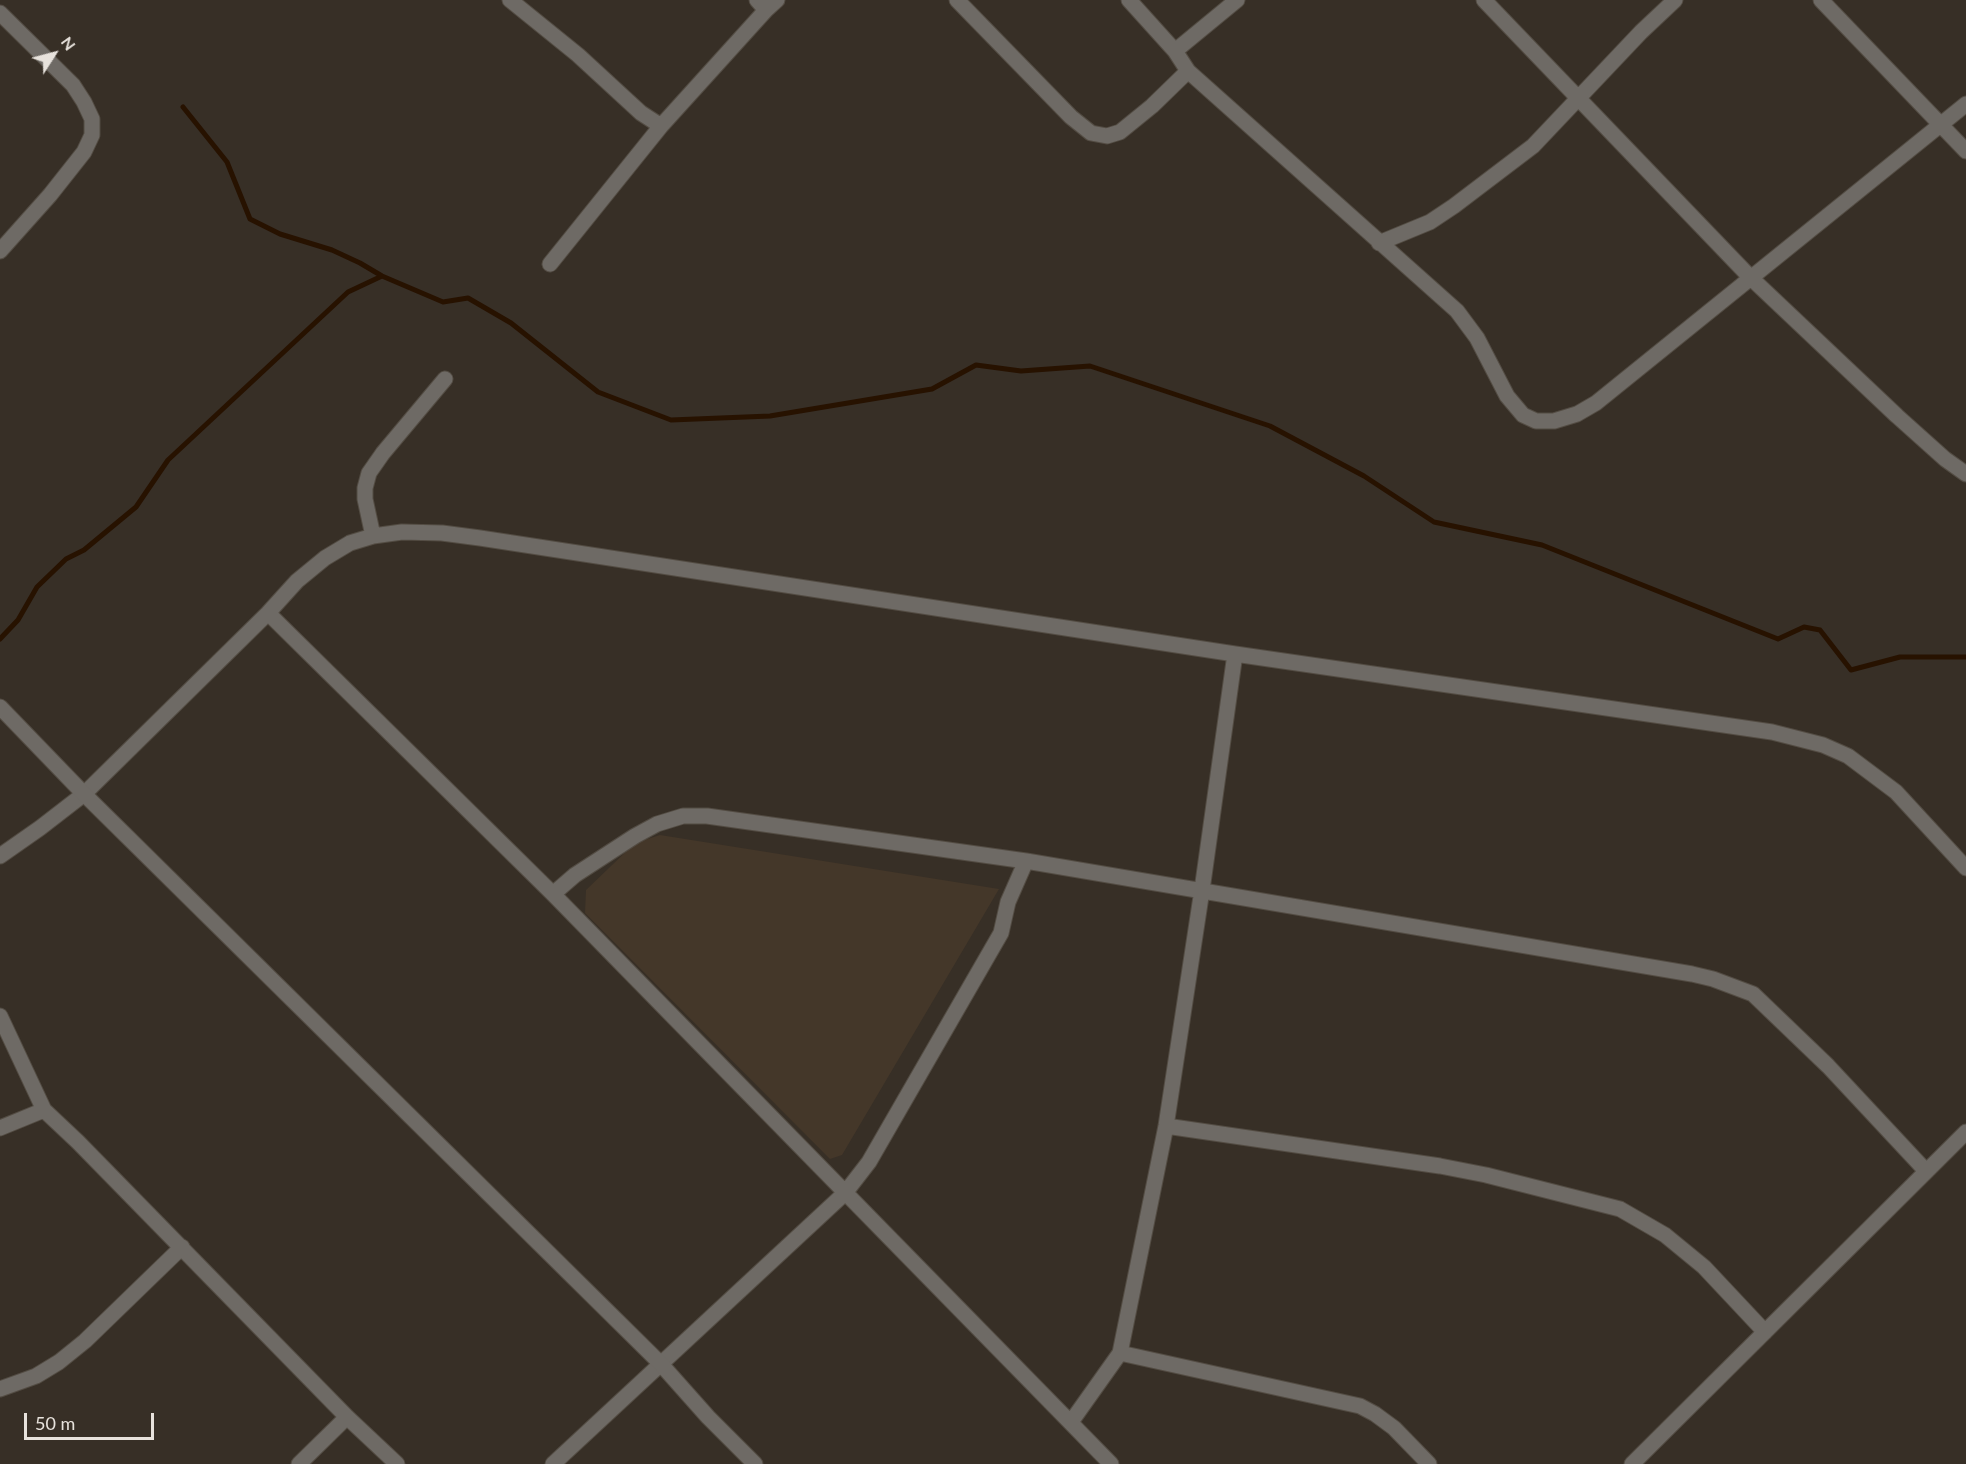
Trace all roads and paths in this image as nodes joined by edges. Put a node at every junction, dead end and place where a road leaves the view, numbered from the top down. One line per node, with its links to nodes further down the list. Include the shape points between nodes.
1 (510, 0): 15 (street)
2 (957, 0): 11 (street, via 1091,133 1107,136 1120,132)
3 (1129, 0): 10 (street)
4 (1237, 0): 10 (street)
5 (1485, 0): 12 (street)
6 (1675, 0): 12 (street)
7 (1821, 0): 14 (street)
8 (766, 3): 15 (street)
9 (0, 14): 18 (street, via 73,85 92,119 92,135 84,152)
10 (1174, 51): 11 (street)
11 (1188, 71): 17 (street)
12 (1579, 99): 17 (street, via 1533,146 1454,206 1430,222); 20 (street)
13 (1966, 104): 14 (street)
14 (1940, 125): 16 (street); 20 (street)
15 (661, 126): 19 (street)
16 (1966, 151)
17 (1379, 243): 20 (street, via 1457,311 1477,338 1507,396 1523,415 1536,421 1554,421 1596,403)
18 (2, 249)
19 (550, 264)
20 (1750, 277): 22 (street, via 1897,416)
21 (445, 379): 23 (street, via 369,473 365,499)
22 (1966, 474)
23 (373, 536): 24 (street, via 350,543 325,558); 25 (street, via 402,532 480,538)
24 (268, 613): 27 (street); 32 (street)
25 (1235, 654): 30 (street, via 1735,726 1805,740 1848,756 1896,792); 31 (street)
26 (0, 706): 27 (street)
27 (84, 794): 28 (street); 43 (street)
28 (0, 856)
29 (1026, 861): 31 (street); 32 (street, via 708,816 683,816 636,836); 39 (street, via 1008,902 1001,933 869,1162)
30 (1966, 868)
31 (1202, 890): 35 (street); 38 (street, via 1692,974 1735,986 1753,993)
32 (553, 894): 39 (street)
33 (0, 1016): 34 (street)
34 (44, 1110): 36 (street); 40 (street)
35 (1166, 1126): 41 (street, via 1440,1166 1620,1209 1665,1235 1704,1267); 42 (street)
36 (0, 1128)
37 (1966, 1132): 38 (street)
38 (1926, 1171): 41 (street)
39 (845, 1193): 43 (street); 46 (street)
40 (182, 1247): 44 (street, via 59,1362 36,1376); 45 (street)
41 (1765, 1332): 53 (street)
42 (1120, 1353): 46 (street); 52 (street, via 1360,1406 1394,1428)
43 (660, 1363): 49 (street); 50 (street)
44 (0, 1389)
45 (347, 1417): 47 (street); 48 (street)
46 (1071, 1422): 51 (street)
47 (299, 1464)
48 (397, 1464)
49 (553, 1464)
50 (755, 1464)
51 (1111, 1464)
52 (1429, 1464)
53 (1632, 1464)

